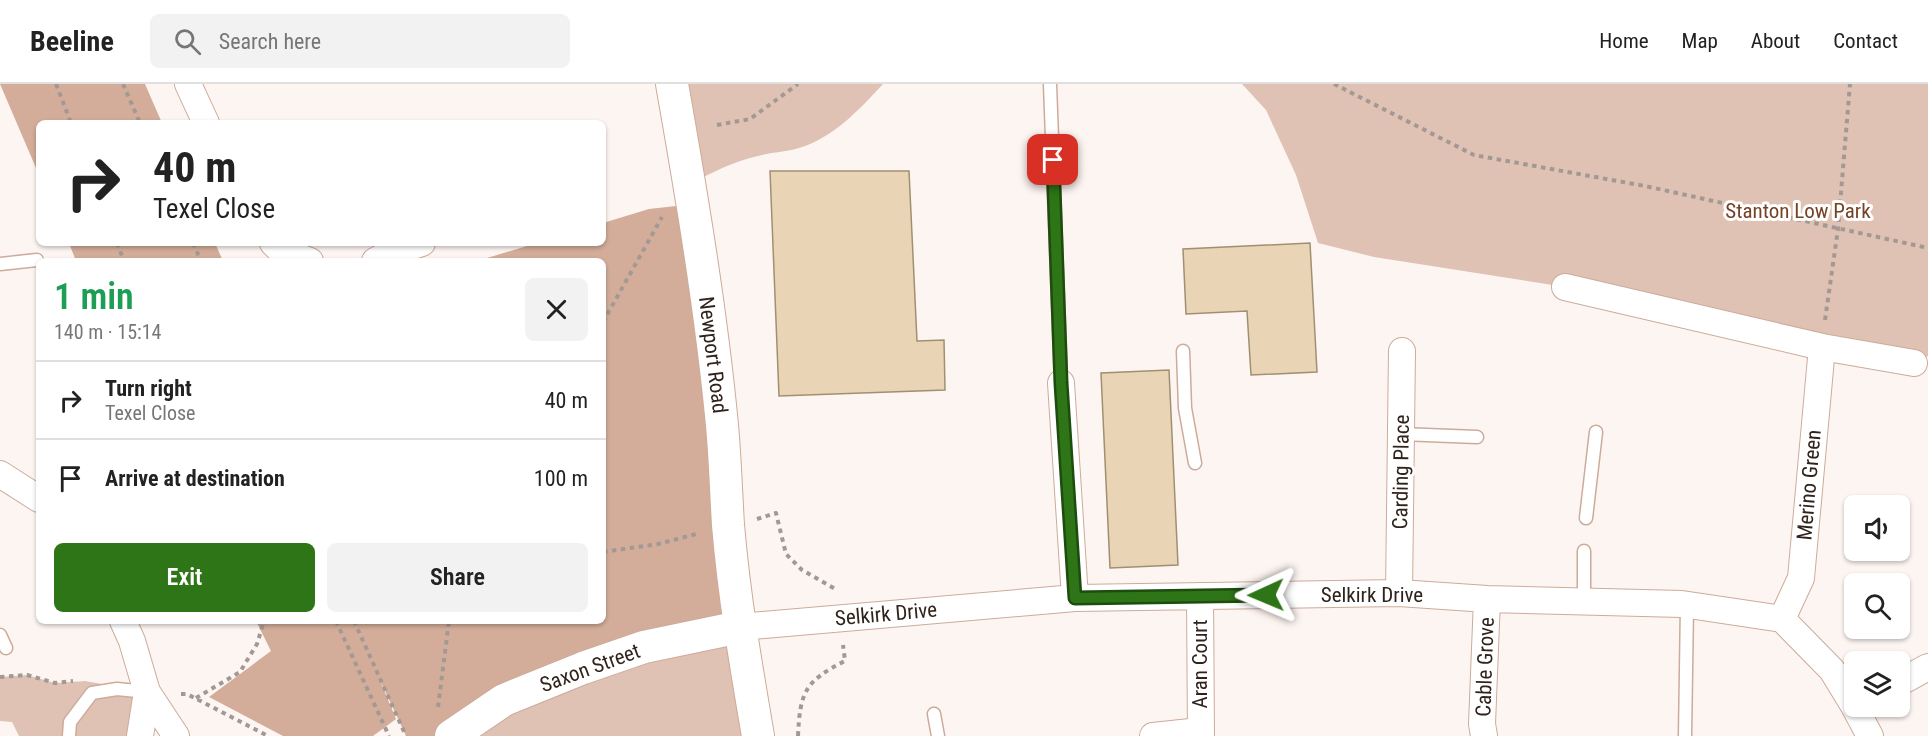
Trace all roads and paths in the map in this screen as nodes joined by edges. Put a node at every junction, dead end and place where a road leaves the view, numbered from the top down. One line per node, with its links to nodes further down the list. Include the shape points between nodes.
1 (56, 84): 9 (path)
2 (123, 84): 10 (path)
3 (188, 84): 11 (street)
4 (672, 84): 13 (street, Newport Road)
5 (798, 84): 12 (path, via 750,118)
6 (1050, 84): 28 (lane)
7 (1334, 84): 14 (path, via 1474,155 1645,186)
8 (1850, 84): 14 (path)
9 (70, 120)
10 (139, 120)
11 (205, 120)
12 (717, 125)
13 (694, 204): 23 (path, via 667,209); 49 (street, Newport Road, via 722,426)
14 (1838, 229): 17 (path); 24 (path)
15 (276, 246): 18 (street)
16 (413, 246): 19 (street)
17 (1928, 248)
18 (302, 258)
19 (380, 258)
20 (36, 260): 21 (lane)
21 (0, 264)
22 (1565, 287): 24 (street)
23 (606, 317)
24 (1822, 348): 27 (street); 43 (street, Merino Green, via 1801,578)
25 (1183, 351): 32 (lane, via 1185,408)
26 (1402, 351): 30 (street, Carding Place)
27 (1914, 363)
28 (1061, 383): 39 (street)
29 (1596, 432): 35 (lane)
30 (1401, 434): 31 (lane); 37 (street, Carding Place)
31 (1477, 437)
32 (1195, 463)
33 (0, 474): 34 (street)
34 (36, 497)
35 (1586, 518)
36 (1584, 551): 41 (lane)
37 (1399, 593): 38 (street, Selkirk Drive); 40 (street, Selkirk Drive)
38 (1200, 597): 39 (street, Selkirk Drive); 60 (street, Aran Court)
39 (1075, 598): 49 (street, Selkirk Drive)
40 (1487, 599): 41 (street, Selkirk Drive); 70 (street, Cable Grove)
41 (1584, 601): 42 (street, Selkirk Drive)
42 (1687, 605): 43 (street, Selkirk Drive); 71 (lane)
43 (1782, 619): 54 (street, via 1832,670)
44 (124, 624): 55 (street)
45 (263, 624): 56 (path, via 240,672)
46 (337, 624): 65 (path)
47 (355, 624): 66 (path)
48 (449, 624): 59 (path)
49 (740, 627): 59 (street, Saxon Street, via 644,647); 67 (street, Newport Road)
50 (0, 635): 51 (lane)
51 (6, 648)
52 (1928, 667): 53 (street)
53 (1910, 677)
54 (1844, 689)
55 (147, 692): 56 (path); 61 (lane, via 117,689 92,693 70,722); 62 (street); 63 (street)
56 (195, 698): 64 (path)
57 (934, 714): 68 (lane)
58 (1860, 717): 72 (street)
59 (444, 722)
60 (1200, 733): 69 (street, Aran Court)
61 (69, 736)
62 (140, 736)
63 (176, 736)
64 (268, 736)
65 (389, 736)
66 (406, 736)
67 (758, 736)
68 (938, 736)
69 (1153, 736)
70 (1484, 736)
71 (1685, 736)
72 (1870, 736)

